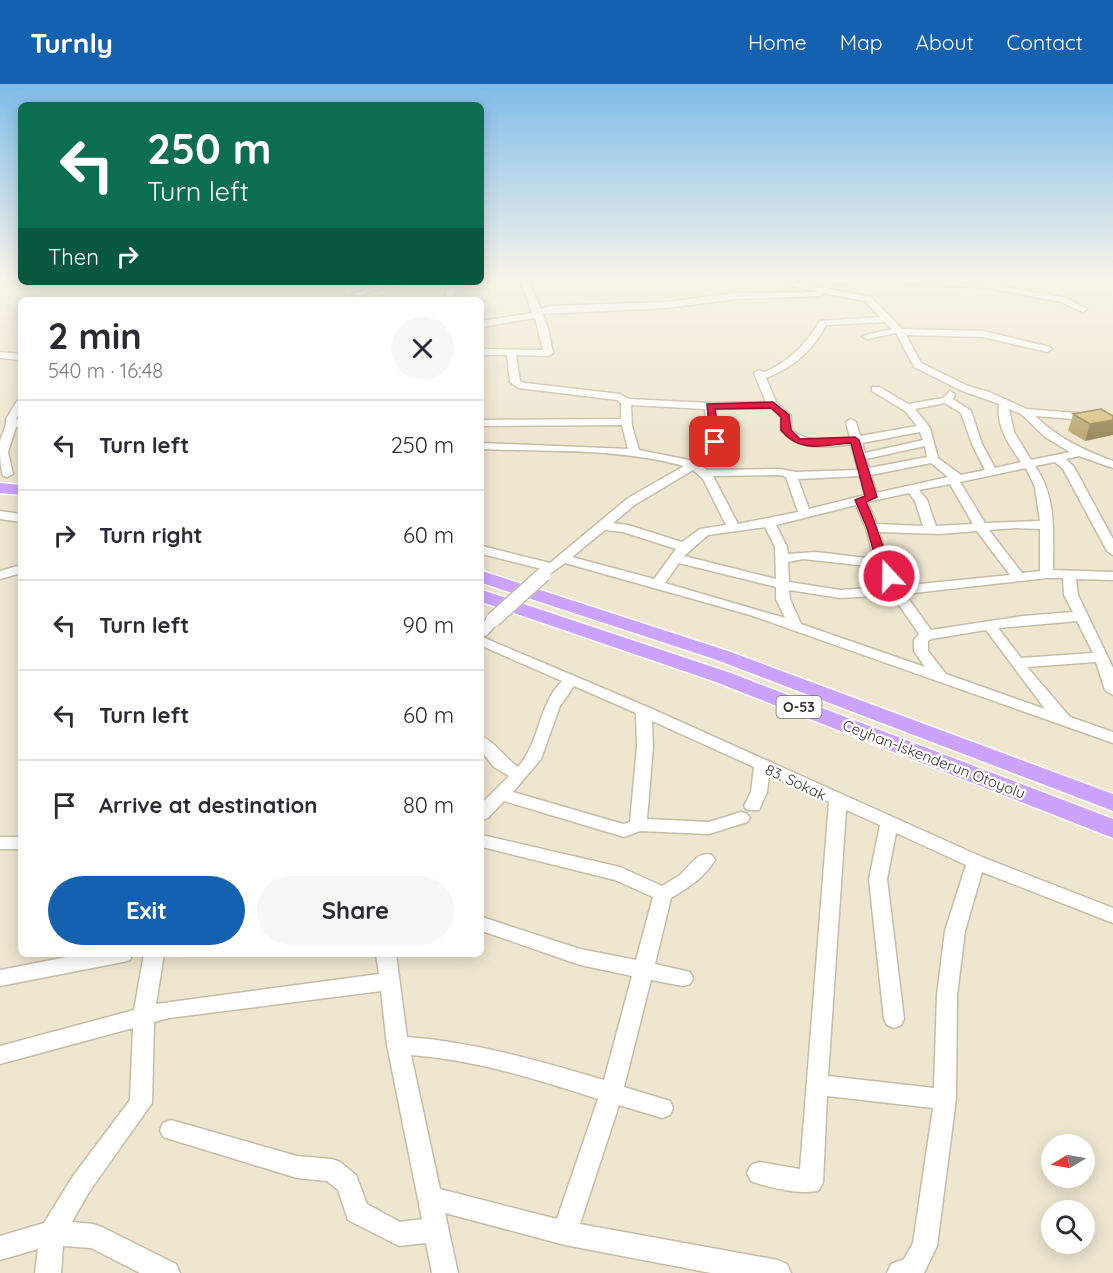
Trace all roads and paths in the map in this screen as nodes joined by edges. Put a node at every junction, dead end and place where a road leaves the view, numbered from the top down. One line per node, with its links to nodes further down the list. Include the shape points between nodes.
1 (545, 332): 9 (street, via 548,353)
2 (817, 332): 17 (street, via 807,350 781,369 760,375)
3 (889, 332): 6 (street)
4 (900, 332): 12 (street, via 917,365)
5 (941, 332): 7 (street, via 983,334 1043,348)
6 (867, 336)
7 (1046, 336)
8 (484, 352): 9 (street)
9 (511, 352): 15 (street, via 515,382 523,386 614,395)
10 (0, 355): 11 (street)
11 (18, 357)
12 (964, 388): 14 (street, via 949,394); 16 (street)
13 (876, 389): 19 (street)
14 (947, 400): 19 (street); 40 (street, via 966,411)
15 (627, 402): 18 (street); 23 (street)
16 (1005, 402): 21 (street); 37 (street, via 1002,410 1007,425)
17 (773, 405): 18 (street); 28 (street, via 786,417 786,430 797,442)
18 (710, 406): 31 (street)
19 (909, 407): 27 (street)
20 (18, 408): 26 (street, via 11,419)
21 (1025, 412): 22 (street); 33 (street, via 1049,435)
22 (1113, 419)
23 (627, 422): 25 (street); 32 (street)
24 (851, 422): 28 (street)
25 (484, 423)
26 (16, 424): 44 (street, via 2,452)
27 (925, 428): 28 (street); 29 (street)
28 (855, 440): 34 (street)
29 (930, 442): 34 (street); 36 (street)
30 (484, 446): 32 (street)
31 (715, 450)
32 (634, 452): 39 (street)
33 (1080, 453): 35 (street); 38 (street)
34 (860, 457): 42 (street)
35 (1056, 457): 37 (street); 59 (street, via 1068,467)
36 (933, 459): 42 (street); 45 (street)
37 (1026, 463): 40 (street); 52 (street, via 1043,490)
38 (1113, 465)
39 (692, 466): 41 (street); 53 (street, via 632,501)
40 (991, 471): 45 (street)
41 (705, 473): 43 (street, via 780,472); 54 (street)
42 (863, 473): 43 (street); 47 (street)
43 (792, 477): 49 (street)
44 (7, 478)
45 (956, 479): 46 (street); 55 (street)
46 (912, 489): 47 (street); 57 (street, via 921,500)
47 (866, 499): 49 (street); 56 (street)
48 (0, 515): 50 (street)
49 (806, 515): 51 (street)
50 (18, 518)
51 (769, 523): 54 (street); 61 (street, via 781,547)
52 (1045, 525): 55 (street); 66 (street)
53 (601, 526): 60 (street, via 624,528); 63 (street)
54 (733, 526): 60 (street, via 704,532)
55 (981, 527): 57 (street); 69 (street)
56 (873, 528): 57 (street); 62 (street)
57 (931, 530)
58 (484, 550): 63 (street)
59 (1113, 551)
60 (680, 553): 71 (street); 73 (street)
61 (782, 560): 62 (street, via 830,558); 73 (street)
62 (882, 564): 72 (street)
63 (552, 566): 71 (street); 79 (street, bridge)
64 (18, 570): 65 (street)
65 (0, 574)
66 (1047, 574): 67 (street); 69 (street)
67 (1069, 576): 68 (street); 76 (street, via 1071,595)
68 (1113, 576)
69 (1018, 577): 72 (street)
70 (484, 578): 99 (highway, Ceyhan-İskenderun Otoyolu / O-53, via 568,602 703,650)
71 (657, 584): 75 (street)
72 (895, 589): 73 (street, via 840,594); 80 (street)
73 (784, 592): 75 (street); 77 (street)
74 (484, 597): 103 (highway, Ceyhan-İskenderun Otoyolu / O-53, via 554,618 893,742)
75 (755, 612): 77 (street)
76 (1082, 616): 78 (street); 84 (street)
77 (795, 625): 83 (street)
78 (989, 625): 80 (street); 85 (street)
79 (484, 630)
80 (927, 635): 82 (street, via 921,640)
81 (484, 642): 87 (street, 83. Sokak)
82 (921, 651): 83 (street); 86 (street)
83 (875, 652): 86 (street)
84 (1102, 657): 85 (street); 89 (street)
85 (1019, 663): 88 (street)
86 (939, 675): 90 (street)
87 (572, 680): 91 (street, 83. Sokak); 96 (street, via 552,704 532,761)
88 (1037, 690): 90 (street); 92 (street)
89 (1113, 690)
90 (1021, 705): 92 (street)
91 (644, 711): 95 (street, 83. Sokak); 102 (street)
92 (1065, 721): 93 (street)
93 (1113, 738)
94 (484, 744): 96 (street, via 500,763)
95 (762, 766): 98 (street, 83. Sokak); 102 (street, via 759,792 747,812 709,828)
96 (518, 774): 97 (street)
97 (499, 794): 100 (street); 102 (street, via 624,831)
98 (838, 801): 101 (street, 83. Sokak); 121 (street)
99 (1113, 803)
100 (484, 812)
101 (889, 824): 106 (street, 83. Sokak); 118 (street, via 878,879)
102 (638, 825)
103 (1113, 830)
104 (484, 841): 107 (street, via 620,874)
105 (706, 860): 107 (street, via 687,880)
106 (976, 862): 108 (street, 83. Sokak); 123 (street, via 955,931 947,995)
107 (663, 894): 113 (street)
108 (1113, 916)
109 (484, 925): 113 (street, via 580,957)
110 (108, 957): 114 (street)
111 (154, 957): 117 (street)
112 (387, 957): 116 (street)
113 (645, 970): 115 (street); 122 (street)
114 (0, 978)
115 (683, 978)
116 (391, 981): 117 (street); 119 (street)
117 (144, 1014): 120 (street); 129 (street, via 141,1103 81,1184)
118 (894, 1019)
119 (398, 1046): 122 (street, via 448,1049); 127 (street)
120 (0, 1055)
121 (816, 1085): 123 (street); 126 (street, via 811,1182)
122 (611, 1094): 124 (street); 130 (street)
123 (945, 1099): 136 (street, via 925,1246 912,1269)
124 (662, 1108)
125 (171, 1130): 128 (street, via 297,1167 332,1170 348,1183 357,1212 374,1223 399,1234)
126 (759, 1173)
127 (430, 1198): 128 (street); 130 (street)
128 (438, 1230): 134 (street)
129 (52, 1233): 131 (street); 132 (street); 133 (street, via 93,1236)
130 (566, 1233): 135 (street)
131 (0, 1248)
132 (48, 1273)
133 (167, 1273)
134 (445, 1273)
135 (778, 1273)
136 (900, 1273)

